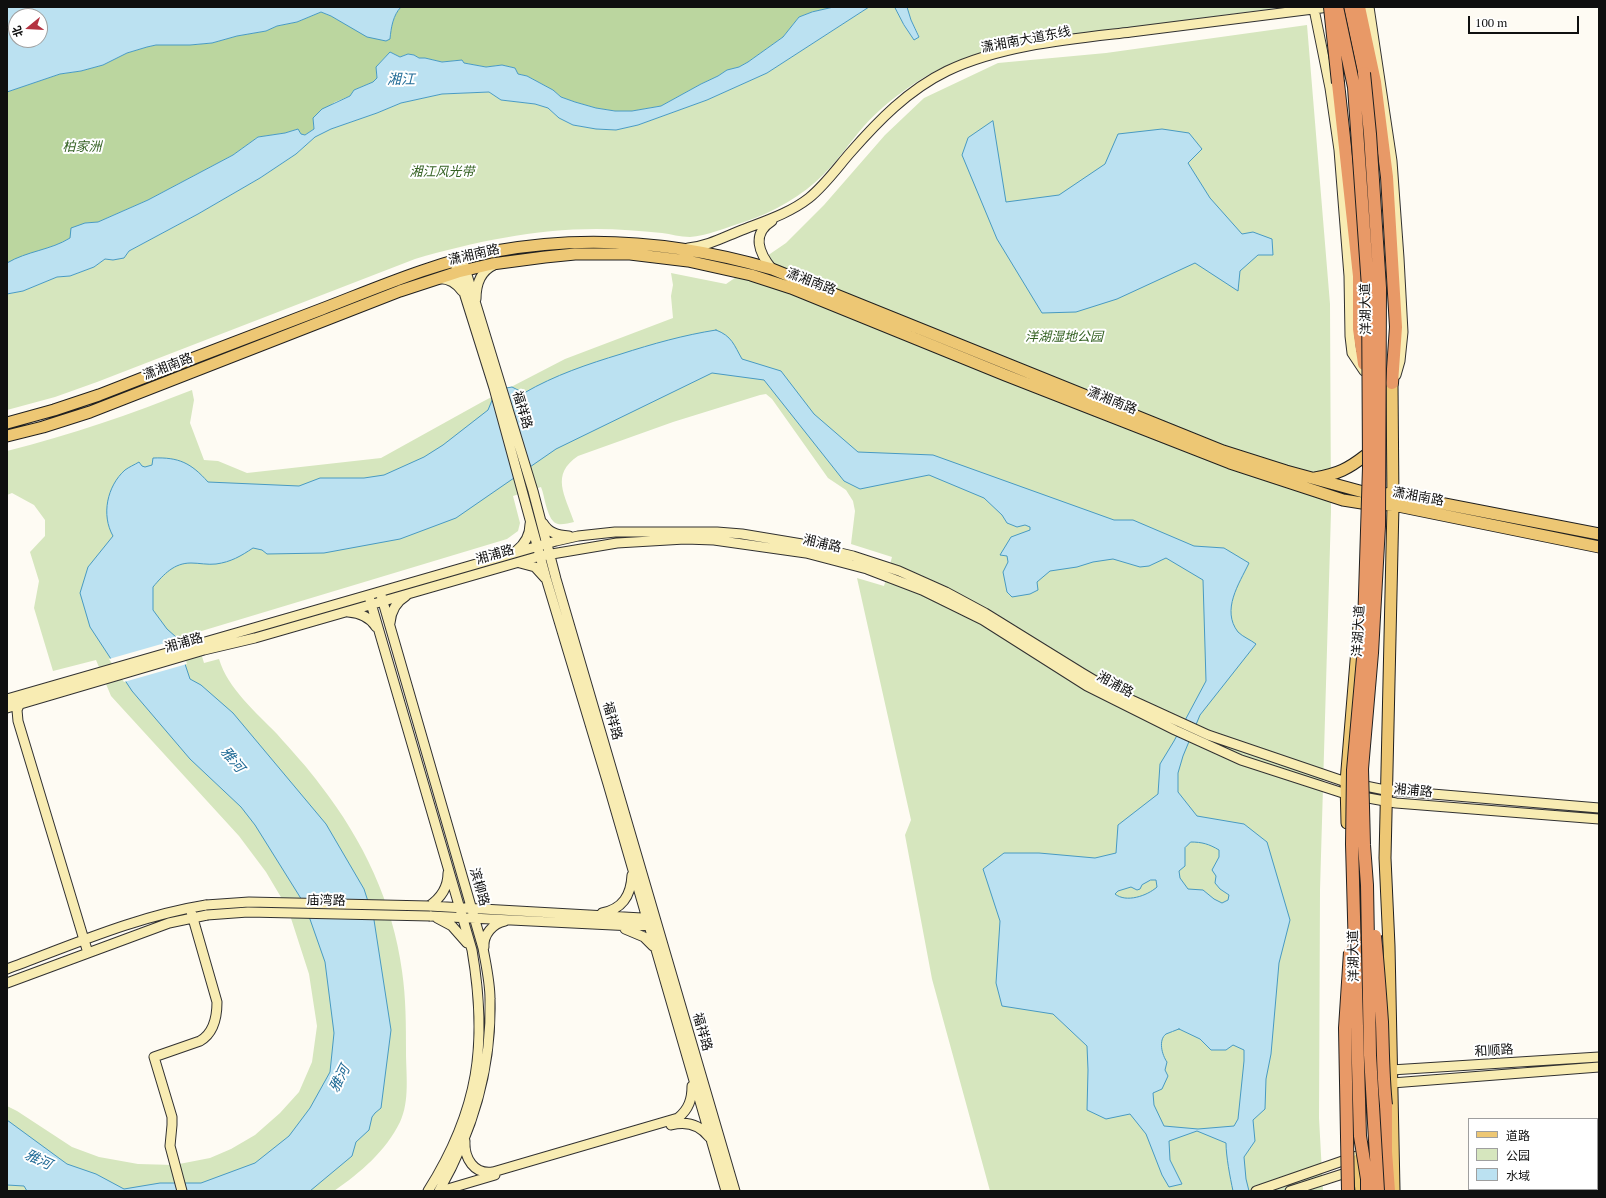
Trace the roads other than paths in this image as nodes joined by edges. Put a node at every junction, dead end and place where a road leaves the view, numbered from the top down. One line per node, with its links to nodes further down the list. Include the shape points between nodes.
1 (1329, 7): 6 (main road, 潇湘南大道东线); 14 (highway, bridge, via 1359,276 1359,330)
2 (1337, 7): 58 (highway, 洋湖大道, bridge, via 1354,87 1368,287 1369,467 1363,658 1353,770)
3 (1350, 7): 6 (main road, 潇湘南大道东线); 59 (highway, 洋湖大道, bridge, via 1364,74 1380,288 1379,526 1362,769)
4 (1359, 7): 15 (highway, via 1375,82 1387,177 1396,327)
5 (1369, 7): 15 (main road, via 1392,161 1399,258 1402,346 1397,374)
6 (1315, 10): 7 (main road, 潇湘南大道东线, via 1046,44 993,54 960,65 934,78 884,116 809,198 772,218 713,243); 10 (main road, 潇湘南大道东线, via 1045,47 989,58 954,72 920,91 889,115 811,200 764,227 759,249); 14 (main road, via 1339,150 1352,353)
7 (680, 248): 9 (main road, 潇湘南路, via 652,244 578,242 498,250); 10 (main road, 潇湘南路, via 713,253)
8 (502, 262): 9 (main road, 潇湘南路); 13 (main road, via 490,267 481,277 476,292); 21 (main road, 潇湘南路, via 575,254 630,254 688,261 751,275 791,288 1230,463 1344,500)
9 (460, 265): 11 (main road, 潇湘南路); 12 (main road, 福祥路); 13 (main road, 福祥路); 17 (main road, 潇湘南路, via 406,277 99,395)
10 (772, 269): 20 (main road, 潇湘南路, via 1223,451)
11 (432, 280): 12 (main road, via 447,280 454,283); 18 (main road, 潇湘南路, via 90,412)
12 (466, 298): 16 (main road, 福祥路)
13 (478, 312): 16 (main road, 福祥路)
14 (1364, 372): 19 (main road)
15 (1392, 383): 22 (main road)
16 (497, 386): 23 (main road, 福祥路); 24 (main road, 福祥路)
17 (7, 423)
18 (7, 436)
19 (1366, 455): 20 (main road, via 1350,467); 21 (main road)
20 (1313, 478): 21 (main road, 潇湘南路)
21 (1367, 499): 22 (main road, 潇湘南路); 49 (main road)
22 (1393, 500): 25 (main road, 潇湘南路); 28 (main road, 潇湘南路); 50 (main road)
23 (529, 512): 27 (main road, 福祥路); 30 (main road, via 528,536 520,548)
24 (539, 514): 26 (main road, via 546,529 552,533); 27 (main road, 福祥路)
25 (1599, 534)
26 (578, 536): 27 (main road, 湘浦路); 47 (main road, 湘浦路, via 640,531 717,532 802,544 853,556 946,592 985,613 1082,674)
27 (542, 545): 30 (main road, 湘浦路); 31 (main road, 福祥路)
28 (1599, 547)
29 (574, 550): 31 (main road, 湘浦路); 33 (main road, via 559,560); 47 (main road, 湘浦路, via 645,541 714,540 806,553 867,569 967,611 1087,686)
30 (510, 554): 34 (main road, 湘浦路)
31 (545, 555): 32 (main road, 湘浦路); 33 (main road, 福祥路)
32 (512, 563): 33 (main road, via 522,562 535,567); 35 (main road, 湘浦路)
33 (552, 580): 56 (main road, 福祥路); 71 (main road, 福祥路)
34 (380, 591): 36 (main road, 湘浦路); 37 (main road, 滨柳路)
35 (415, 591): 37 (main road, 湘浦路); 40 (main road, via 394,607)
36 (368, 594): 38 (main road, 滨柳路); 42 (main road, 湘浦路)
37 (382, 601): 38 (main road, 湘浦路); 40 (main road, 滨柳路)
38 (371, 604): 39 (main road, 湘浦路); 41 (main road, 滨柳路)
39 (341, 613): 41 (main road, via 362,615 372,621); 42 (main road, 湘浦路, via 255,638)
40 (391, 628): 57 (main road, 滨柳路)
41 (379, 631): 55 (main road, 滨柳路)
42 (202, 647): 43 (main road, 湘浦路)
43 (97, 677): 44 (main road, 湘浦路); 45 (main road, 湘浦路)
44 (7, 699)
45 (20, 703): 46 (main road, 湘浦路); 73 (main road, via 16,710 18,721)
46 (7, 709): 73 (main road, via 14,719)
47 (1176, 726): 48 (main road, 湘浦路)
48 (1203, 737): 49 (main road, 湘浦路); 51 (main road, 湘浦路, via 1241,760)
49 (1346, 782): 50 (main road, 湘浦路); 51 (main road)
50 (1385, 790): 52 (main road); 53 (main road, 湘浦路)
51 (1346, 794): 52 (main road, 湘浦路); 88 (main road)
52 (1385, 802): 54 (main road, 湘浦路); 82 (main road)
53 (1599, 808)
54 (1599, 819)
55 (448, 868): 60 (main road, via 443,894 438,901); 62 (main road, 滨柳路)
56 (633, 870): 65 (main road, via 629,894 624,902 608,912); 71 (main road, 福祥路)
57 (463, 877): 63 (main road, 滨柳路); 64 (main road, via 475,898 482,904)
58 (1353, 879): 98 (highway, bridge, via 1353,917 1345,1028); 100 (highway, 洋湖大道, bridge, via 1360,1136)
59 (1367, 885): 101 (highway, 洋湖大道, bridge, via 1370,1055); 102 (highway, bridge, via 1373,912 1378,961)
60 (429, 906): 61 (main road, 庙湾路, bridge, via 249,902); 62 (main road, 庙湾路)
61 (192, 907): 67 (main road); 73 (main road, 庙湾路, via 144,919)
62 (459, 907): 63 (main road, 庙湾路); 68 (main road, 滨柳路)
63 (471, 908): 64 (main road, 庙湾路); 69 (main road, 滨柳路)
64 (504, 910): 65 (main road, 庙湾路)
65 (591, 915): 71 (main road, 庙湾路)
66 (430, 916): 67 (main road, 庙湾路, bridge, via 248,912); 68 (main road, 庙湾路); 76 (main road, via 452,926 466,942)
67 (194, 917): 74 (main road, 庙湾路, via 170,922); 85 (main road, via 217,1002 217,1012 205,1038 195,1044 154,1057 172,1117)
68 (462, 918): 69 (main road, 庙湾路); 76 (main road, 滨柳路)
69 (474, 918): 70 (main road, 庙湾路); 75 (main road, 滨柳路)
70 (508, 920): 72 (main road, 庙湾路); 75 (main road, via 500,922 489,931 485,938)
71 (651, 921): 72 (main road, 庙湾路); 77 (main road, 福祥路); 96 (main road, 福祥路)
72 (614, 925): 77 (main road, via 649,940)
73 (82, 941): 74 (main road); 78 (main road, 庙湾路)
74 (86, 953): 79 (main road, 庙湾路)
75 (484, 953): 86 (main road, 滨柳路, via 490,999 489,1027 481,1087)
76 (472, 954): 93 (main road, 滨柳路, via 478,988 480,1028 475,1077 454,1145)
77 (656, 954): 83 (main road, 福祥路)
78 (7, 969)
79 (7, 983)
80 (1599, 1057): 82 (main road, 和顺路)
81 (1599, 1067): 84 (main road, 和顺路)
82 (1391, 1070): 84 (main road)
83 (692, 1076): 86 (main road, via 691,1101 678,1118 493,1172 481,1172 471,1163 465,1151); 87 (main road, 福祥路)
84 (1392, 1083): 103 (main road)
85 (172, 1134): 91 (main road, via 171,1150); 92 (main road)
86 (465, 1137): 94 (main road, 滨柳路)
87 (712, 1144): 94 (main road, via 699,1128 685,1122 677,1123); 95 (main road, 福祥路)
88 (1357, 1156): 89 (main road); 90 (main road)
89 (1360, 1168): 97 (main road); 99 (main road)
90 (1258, 1190)
91 (182, 1191)
92 (186, 1191)
93 (428, 1191)
94 (440, 1191)
95 (726, 1191)
96 (735, 1191)
97 (1290, 1191)
98 (1348, 1191)
99 (1361, 1191)
100 (1367, 1191)
101 (1378, 1191)
102 (1389, 1191)
103 (1394, 1191)

